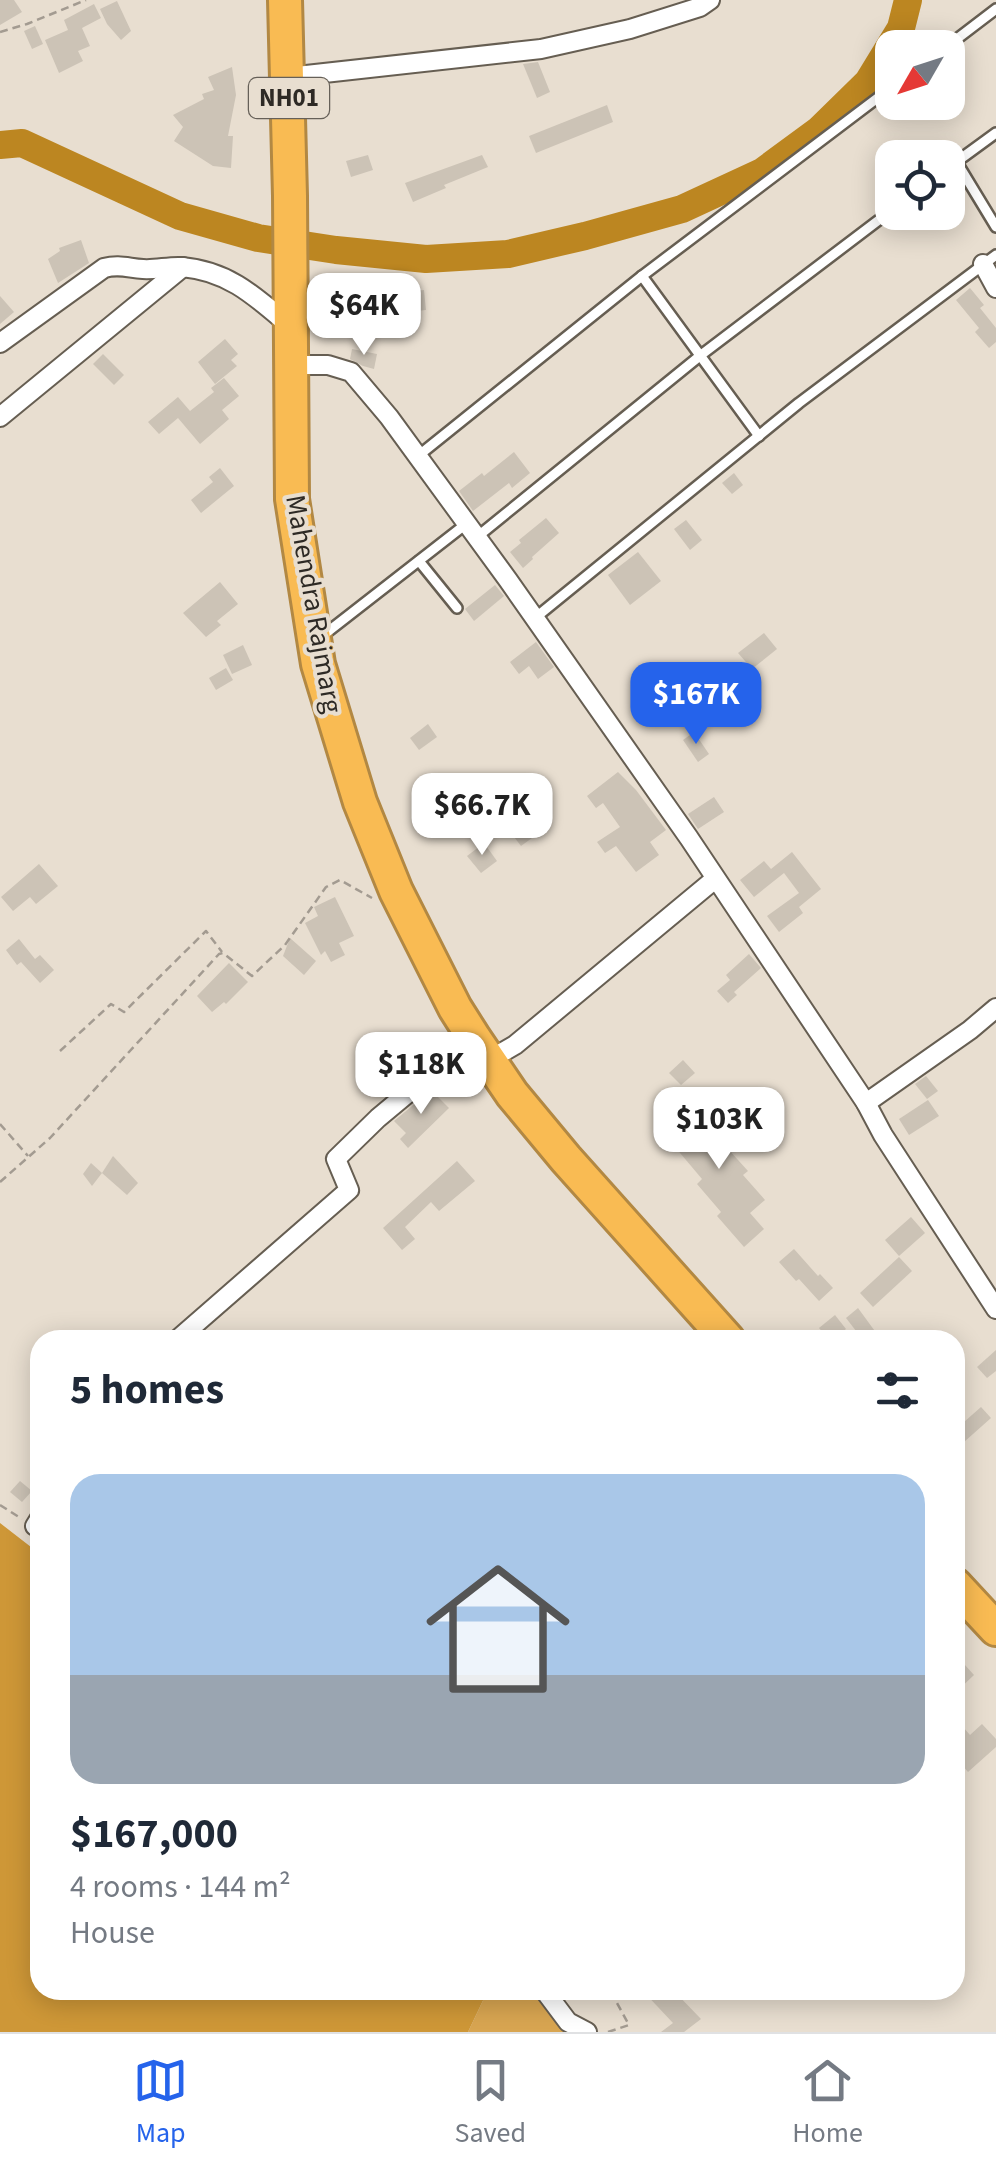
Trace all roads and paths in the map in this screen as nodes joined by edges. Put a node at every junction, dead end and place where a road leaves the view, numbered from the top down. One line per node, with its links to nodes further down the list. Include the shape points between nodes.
1 (86, 0): 6 (path)
2 (285, 0): 8 (highway, NH01)
3 (710, 0): 8 (street, via 630,30 541,49)
4 (992, 13): 5 (lane); 7 (lane)
5 (996, 28)
6 (0, 32)
7 (965, 33)
8 (288, 78): 19 (highway, Mahendra Rajmarg / NH01)
9 (875, 100): 17 (lane)
10 (996, 132): 11 (lane)
11 (965, 155)
12 (965, 182): 14 (lane)
13 (875, 223): 21 (lane)
14 (996, 226)
15 (990, 260): 18 (street); 24 (lane)
16 (183, 267): 19 (street, via 245,287); 20 (street, via 104,268); 23 (street)
17 (642, 276): 21 (lane); 25 (lane)
18 (996, 288)
19 (290, 326): 22 (highway, Mahendra Rajmarg / NH01)
20 (0, 343)
21 (701, 355): 24 (lane); 26 (lane)
22 (290, 365): 25 (street, via 328,364 351,372); 30 (highway, Mahendra Rajmarg / NH01, via 292,499)
23 (0, 417)
24 (759, 436): 29 (lane)
25 (418, 456): 26 (street)
26 (472, 530): 27 (lane); 29 (street)
27 (418, 561): 28 (lane); 30 (lane)
28 (457, 608)
29 (535, 618): 31 (street)
30 (314, 642): 35 (highway, Mahendra Rajmarg / NH01, via 377,847)
31 (715, 878): 35 (street, via 515,1045); 37 (street)
32 (382, 904): 33 (path, via 340,880 326,887 252,976)
33 (223, 953): 36 (path, via 206,931 124,1012 112,1004); 39 (path)
34 (996, 1008): 37 (street)
35 (482, 1049): 42 (street, via 378,1118 336,1158 349,1190); 43 (highway, Mahendra Rajmarg / NH01, via 566,1159)
36 (60, 1051)
37 (866, 1103): 41 (street)
38 (0, 1124): 39 (path)
39 (29, 1157): 40 (path)
40 (0, 1182)
41 (996, 1309)
42 (188, 1330)
43 (719, 1330)
44 (965, 1596): 45 (highway)
45 (996, 1629)
46 (552, 2000): 48 (street)
47 (615, 2000): 49 (path, via 629,2025)
48 (586, 2032)
49 (608, 2032)

